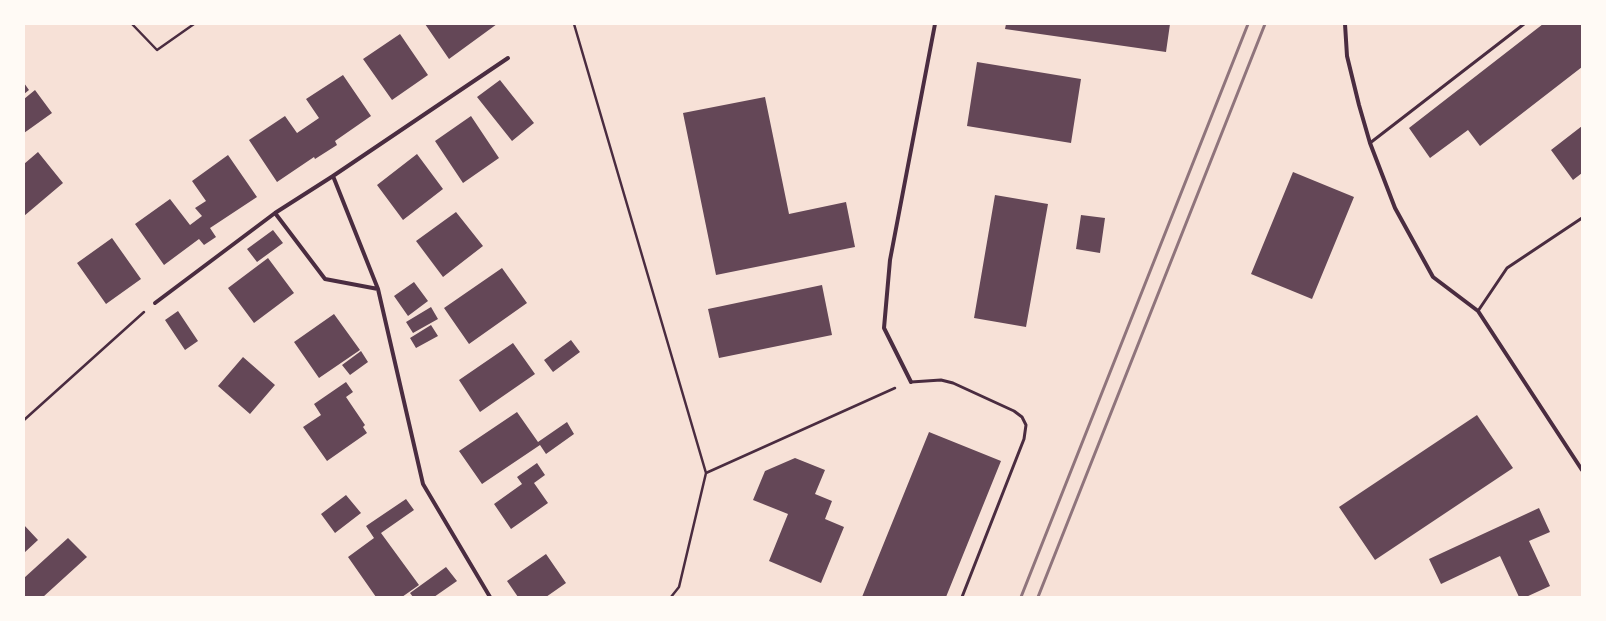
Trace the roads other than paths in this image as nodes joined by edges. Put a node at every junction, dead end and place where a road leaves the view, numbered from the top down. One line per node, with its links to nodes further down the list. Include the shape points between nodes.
1 (935, 24): 12 (street, via 890,260 884,328)
2 (1345, 24): 5 (street, via 1347,56)
3 (1524, 24): 5 (lane)
4 (508, 58): 6 (street)
5 (1370, 143): 11 (street, via 1395,208 1433,277)
6 (333, 176): 7 (street); 9 (street)
7 (274, 213): 9 (street, via 325,279); 10 (street)
8 (1582, 218): 11 (lane, via 1507,268)
9 (378, 289): 14 (street, via 424,484)
10 (155, 303)
11 (1478, 311): 13 (street)
12 (911, 382): 15 (lane, via 941,380 953,383 1014,411 1022,417 1026,425 1024,439)
13 (1582, 470)
14 (490, 597)
15 (962, 597)

